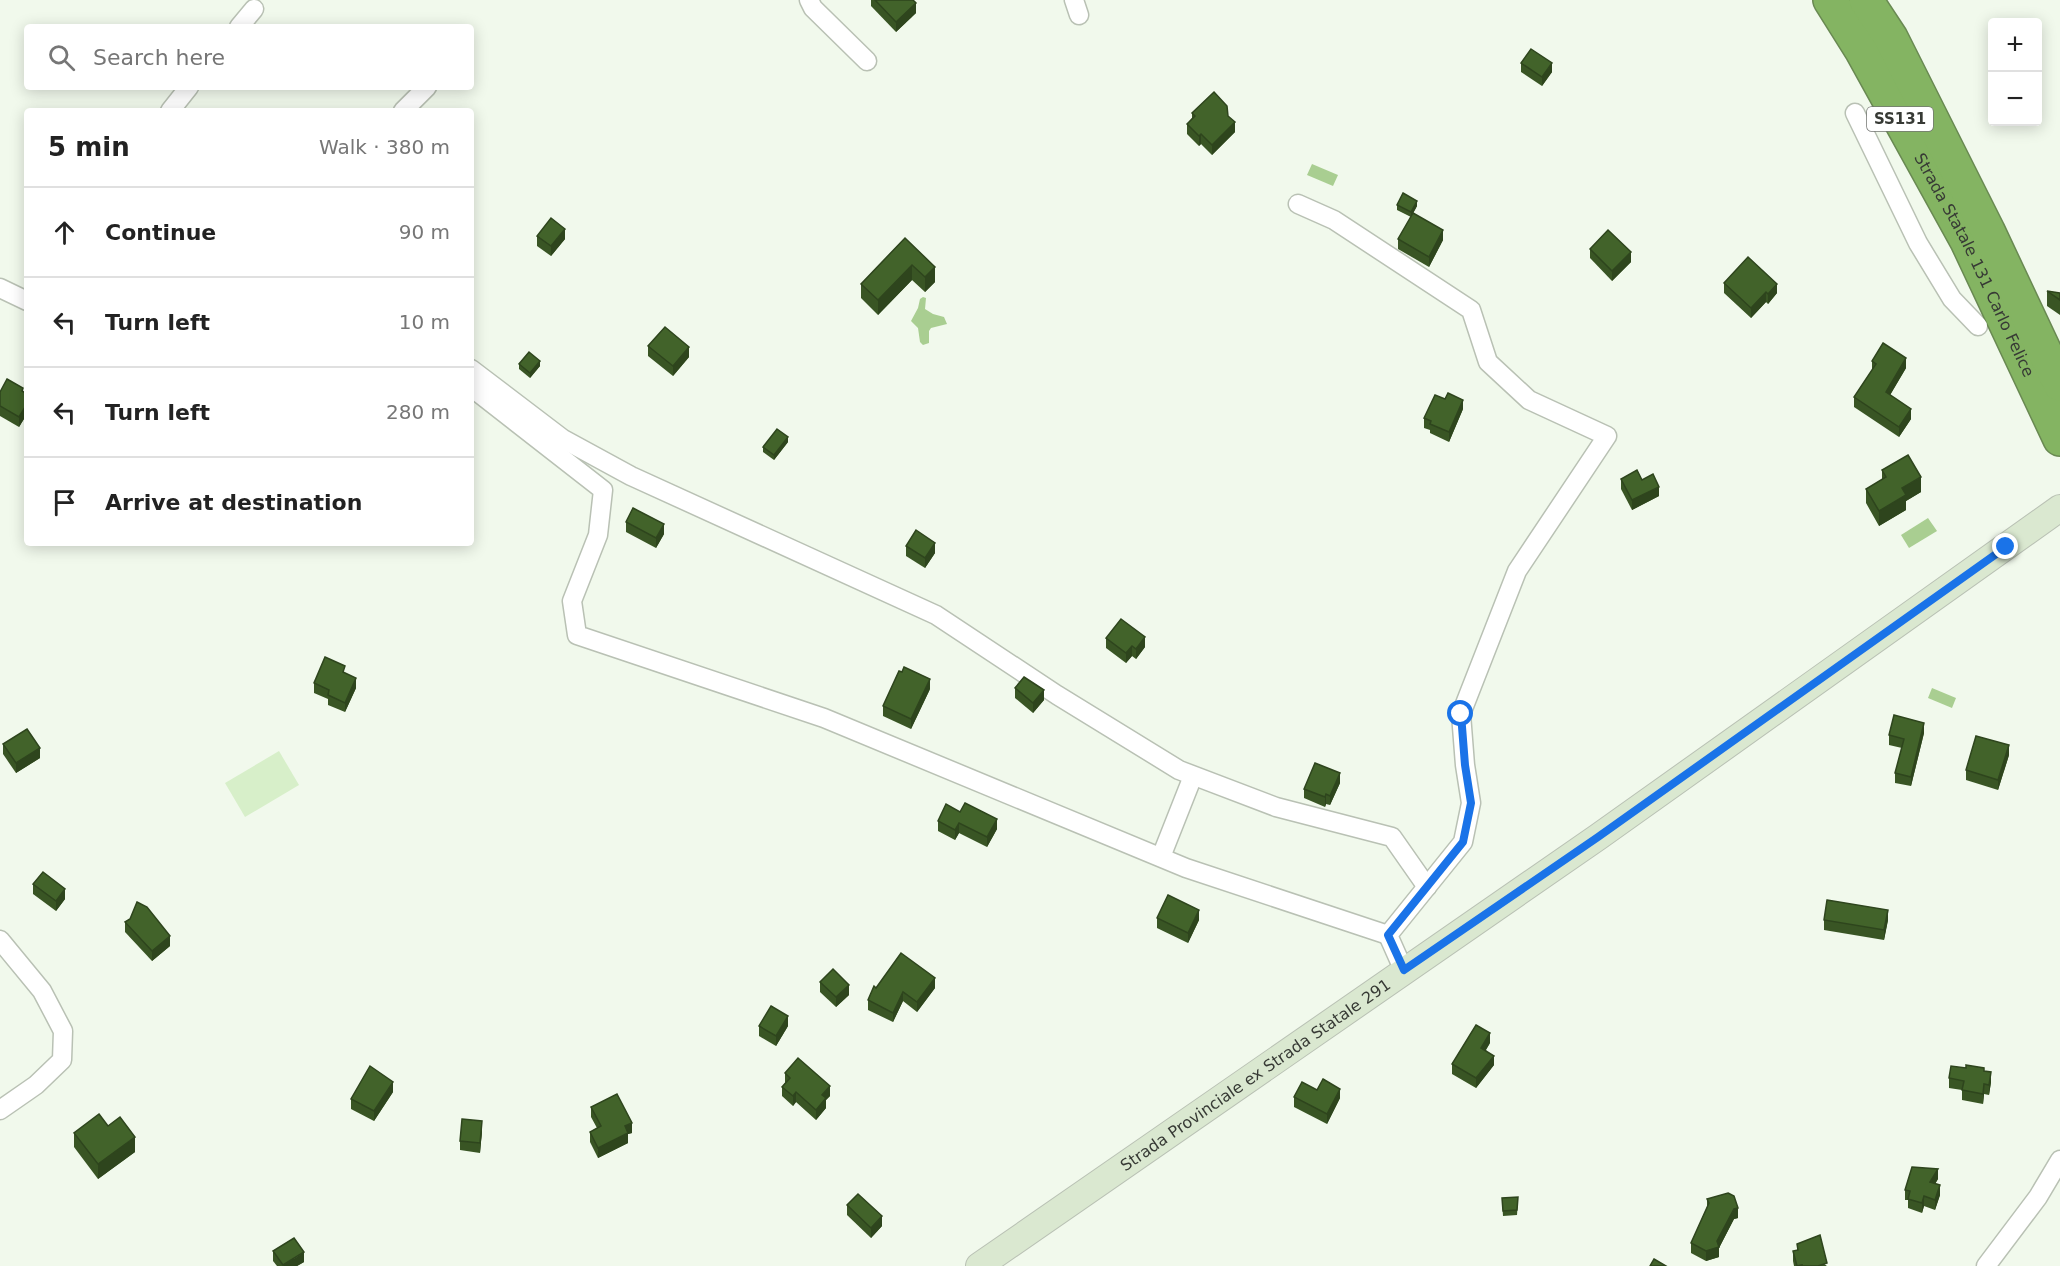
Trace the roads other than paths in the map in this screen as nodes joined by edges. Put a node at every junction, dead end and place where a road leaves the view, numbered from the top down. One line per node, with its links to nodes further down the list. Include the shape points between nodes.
1 (809, 0): 6 (street)
2 (1830, 0): 13 (highway, Strada Statale 131 Carlo Felice / SS131)
3 (1866, 0): 13 (highway, Strada Statale 131 Carlo Felice / SS131, via 1891,38)
4 (254, 9): 5 (street)
5 (242, 24)
6 (867, 61)
7 (187, 90): 9 (street)
8 (423, 90): 10 (street)
9 (172, 108)
10 (406, 108)
11 (1855, 113): 16 (street, via 1918,243 1952,299)
12 (1298, 204): 24 (street, via 1334,220 1471,310 1488,362 1496,370 1529,400 1607,436 1516,571 1461,714 1471,803 1463,842)
13 (1978, 236): 18 (highway, Strada Statale 131 Carlo Felice / SS131); 20 (highway, Strada Statale 131 Carlo Felice / SS131)
14 (0, 288): 15 (street)
15 (24, 300)
16 (1978, 326)
17 (474, 371): 22 (street, via 563,439 632,476 936,615 1057,695)
18 (2060, 384)
19 (474, 389): 23 (street, via 603,490 598,536 572,601 578,635 824,718)
20 (2060, 439)
21 (2060, 508): 27 (street, Strada Provinciale ex Strada Statale 291)
22 (1193, 776): 23 (street); 24 (street, via 1276,807 1392,837)
23 (1161, 857): 25 (street)
24 (1427, 887): 25 (street)
25 (1388, 935): 27 (street)
26 (0, 940): 28 (street, via 42,991 63,1031 62,1060 36,1086)
27 (1404, 970): 30 (street, Strada Provinciale ex Strada Statale 291)
28 (0, 1110)
29 (2060, 1160): 31 (street, via 2038,1197)
30 (979, 1266)
31 (1986, 1266)

